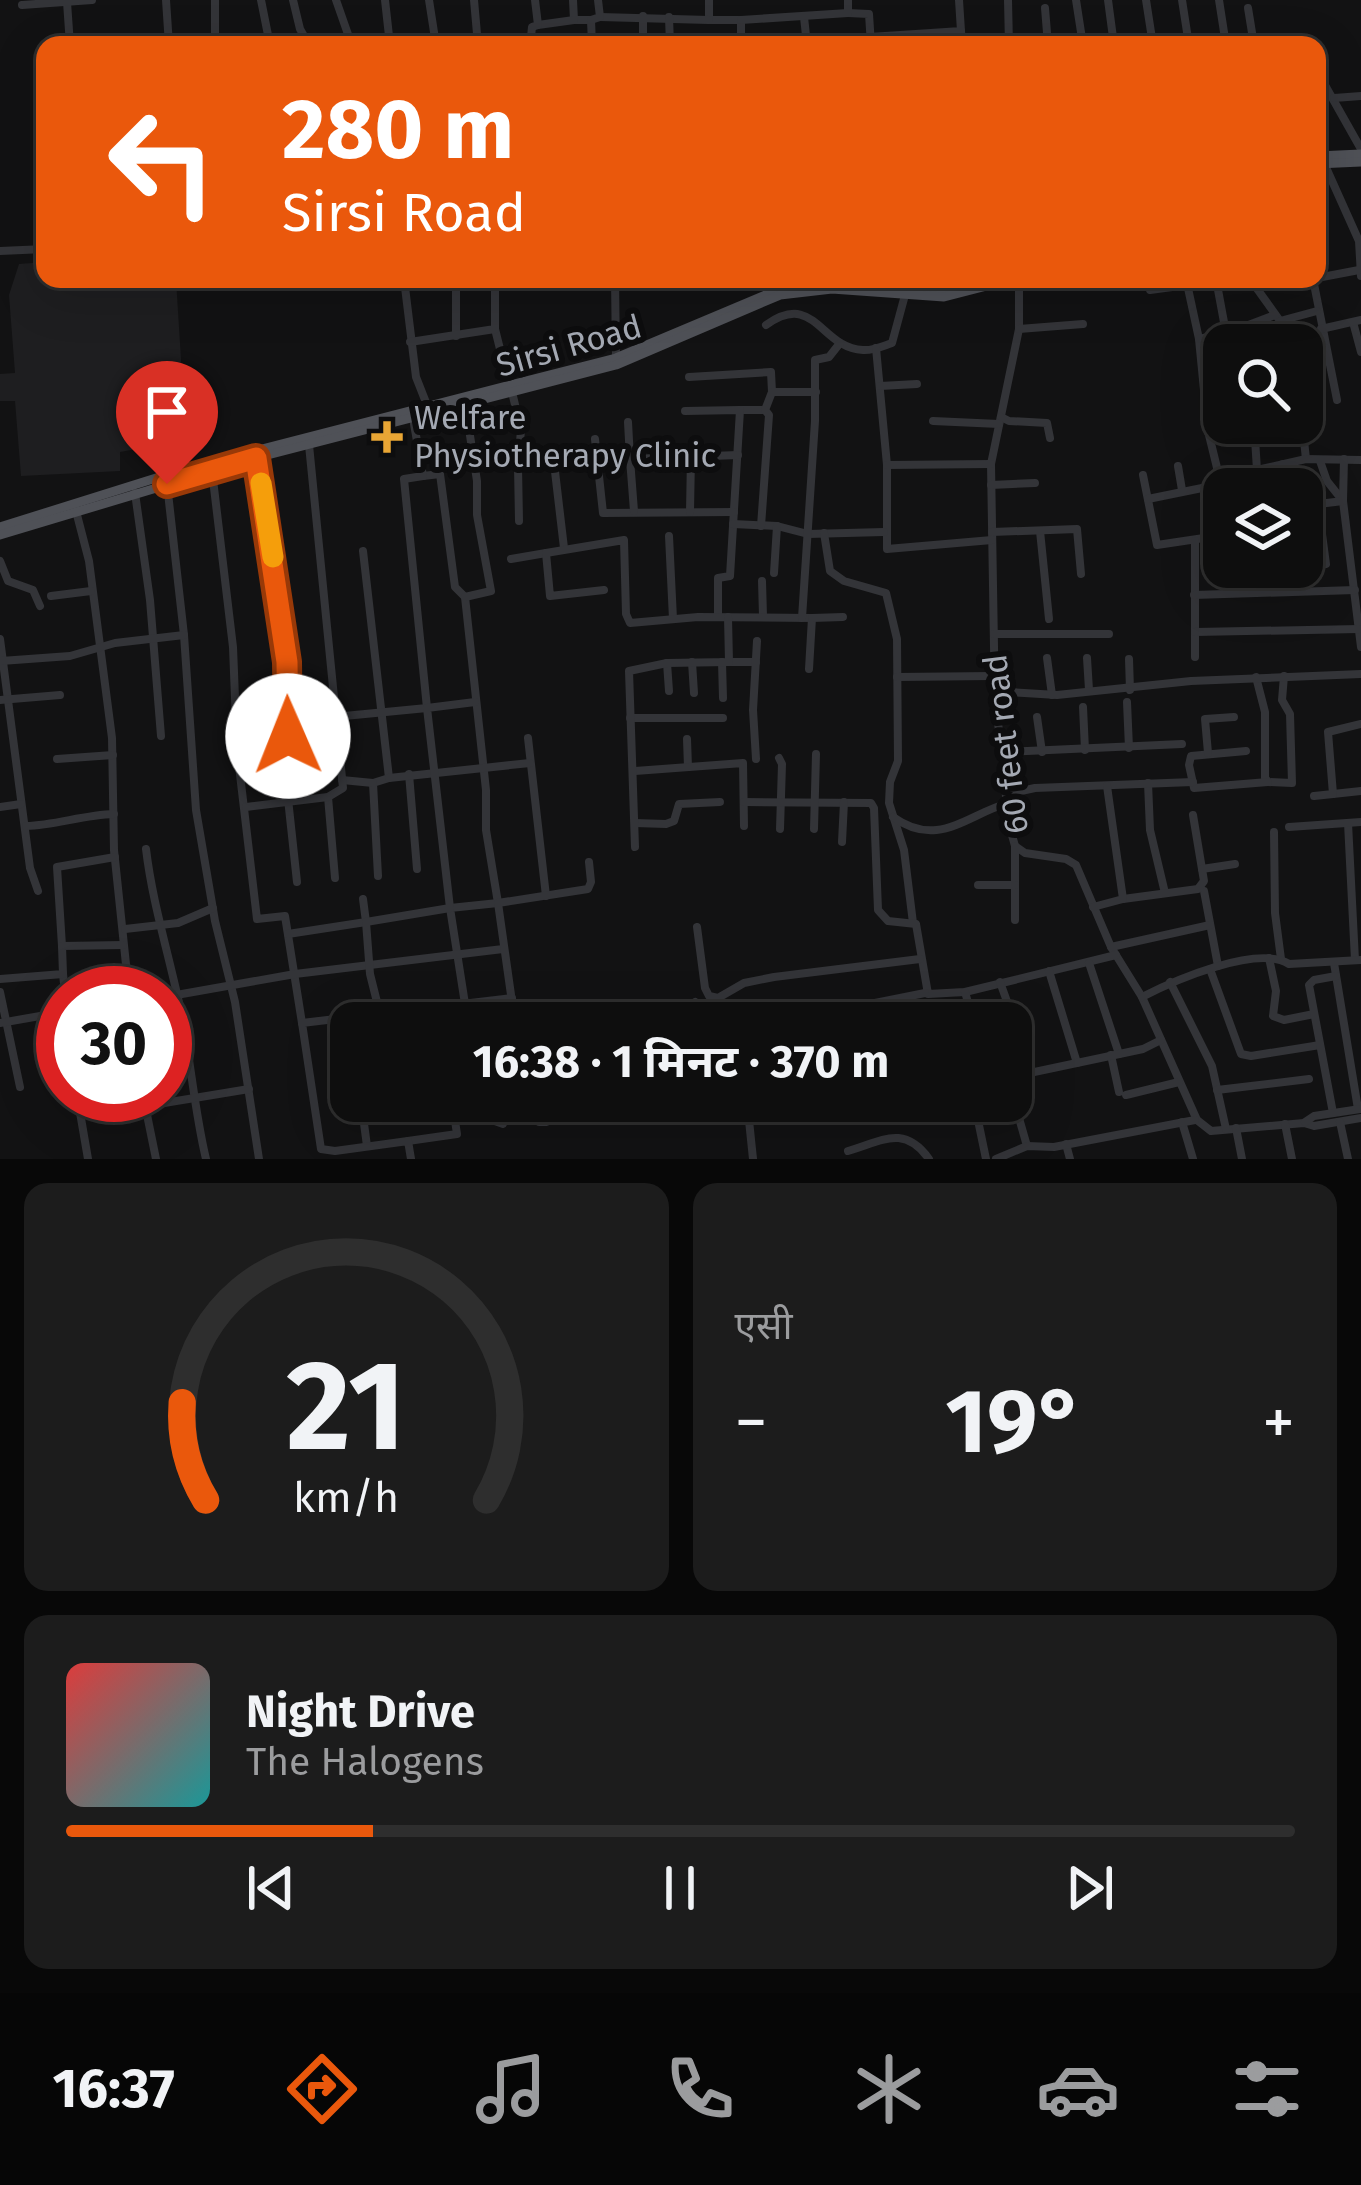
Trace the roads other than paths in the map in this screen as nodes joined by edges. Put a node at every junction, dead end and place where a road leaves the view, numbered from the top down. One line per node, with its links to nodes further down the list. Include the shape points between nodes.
1 (92, 0): 24 (street)
2 (166, 0): 40 (street)
3 (214, 0): 41 (street)
4 (261, 0): 42 (street)
5 (293, 0): 43 (street)
6 (336, 0): 44 (street)
7 (385, 0): 45 (street)
8 (429, 0): 46 (street)
9 (474, 0): 47 (street)
10 (535, 0): 36 (street)
11 (573, 0): 33 (street)
12 (598, 0): 32 (street)
13 (649, 0): 29 (street)
14 (709, 0): 34 (street)
15 (814, 0): 30 (street)
16 (848, 0): 28 (street)
17 (959, 0): 37 (street)
18 (1008, 0): 57 (street)
19 (1076, 0): 59 (street)
20 (1108, 0): 60 (street)
21 (1146, 0): 61 (street)
22 (1182, 0): 62 (street)
23 (1219, 0): 63 (street)
24 (67, 2): 25 (street); 39 (street)
25 (22, 5)
26 (1045, 8): 58 (street)
27 (1248, 8): 64 (street)
28 (848, 13): 30 (street); 54 (street, via 869,14)
29 (646, 16): 31 (street); 32 (street); 50 (street)
30 (810, 16): 35 (street); 53 (street)
31 (669, 17): 34 (street); 51 (street)
32 (596, 19): 33 (street); 49 (street)
33 (574, 20): 36 (street)
34 (710, 20): 35 (street)
35 (741, 20): 52 (street)
36 (538, 25): 48 (street)
37 (961, 31): 38 (street); 56 (street)
38 (933, 34): 55 (street)
39 (69, 36)
40 (168, 36)
41 (215, 36)
42 (268, 36)
43 (304, 36)
44 (348, 36)
45 (391, 36)
46 (435, 36)
47 (480, 36)
48 (531, 36)
49 (593, 36)
50 (644, 36)
51 (670, 36)
52 (740, 36)
53 (808, 36)
54 (871, 36)
55 (923, 36)
56 (961, 36)
57 (1009, 36)
58 (1047, 36)
59 (1082, 36)
60 (1113, 36)
61 (1152, 36)
62 (1188, 36)
63 (1225, 36)
64 (1253, 36)
65 (1326, 85): 67 (street)
66 (1361, 96): 67 (street)
67 (1334, 98): 68 (street)
68 (1361, 155): 69 (main road)
69 (1326, 160)
70 (1326, 175): 73 (street, via 1359,241)
71 (36, 250): 72 (street)
72 (1, 252)
73 (1360, 273): 74 (street)
74 (1326, 277)
75 (405, 288): 107 (street)
76 (457, 288): 103 (street)
77 (495, 288): 100 (street)
78 (615, 288): 113 (street)
79 (924, 288): 80 (main road, Sirsi Road, via 964,295); 89 (main road, Sirsi Road)
80 (987, 288)
81 (1017, 288): 101 (street, 60 feet road)
82 (1159, 288): 87 (street)
83 (1188, 288): 105 (street)
84 (1218, 288): 95 (street)
85 (1256, 288): 92 (street)
86 (1314, 288): 90 (street)
87 (1150, 290)
88 (772, 291): 89 (main road, Sirsi Road); 91 (street); 113 (main road, Sirsi Road); 117 (main road, Sirsi Road, via 637,358)
89 (905, 295): 109 (street, via 892,343)
90 (1317, 311): 92 (street); 98 (street)
91 (784, 313): 99 (street); 108 (street, via 822,326)
92 (1278, 318): 96 (street); 97 (street)
93 (1357, 321): 102 (street); 112 (street)
94 (1083, 324): 101 (street)
95 (1224, 324)
96 (1256, 324)
97 (1281, 324)
98 (1320, 324)
99 (766, 325)
100 (495, 328): 103 (street); 111 (street)
101 (1019, 328): 127 (street, 60 feet road)
102 (1323, 329)
103 (456, 336): 107 (street)
104 (1203, 337): 105 (street)
105 (1199, 338): 147 (street)
106 (1323, 338): 110 (street)
107 (410, 342): 122 (street)
108 (840, 343): 109 (street); 119 (street, via 815,360)
109 (876, 348): 116 (street)
110 (1325, 348): 120 (street)
111 (500, 349)
112 (1361, 352)
113 (616, 358): 122 (main road, Sirsi Road)
114 (689, 377): 118 (street, via 771,372)
115 (917, 384): 116 (street)
116 (880, 386): 144 (street)
117 (512, 392): 121 (main road, Sirsi Road); 145 (street)
118 (772, 392): 119 (street); 124 (street)
119 (816, 392): 174 (street)
120 (1337, 400)
121 (465, 403): 126 (main road, Sirsi Road); 196 (street, via 491,591)
122 (427, 405): 153 (main road, Sirsi Road)
123 (740, 410): 124 (street); 125 (street); 134 (street)
124 (765, 410): 168 (street)
125 (685, 411)
126 (413, 418): 133 (main road, Sirsi Road); 152 (street)
127 (1000, 420): 128 (street); 130 (street, via 1047,423); 142 (street, 60 feet road)
128 (933, 421)
129 (628, 422): 137 (street)
130 (1050, 438)
131 (595, 439): 163 (street, via 603,513)
132 (1305, 444): 138 (street)
133 (309, 445): 136 (main road, Sirsi Road); 243 (street)
134 (738, 454): 135 (street); 165 (street)
135 (691, 456): 137 (street); 164 (street)
136 (256, 458): 150 (main road, Sirsi Road); 264 (street, via 290,720 283,747)
137 (630, 458): 163 (street)
138 (1306, 459): 141 (street); 143 (street)
139 (1344, 459): 140 (street); 141 (street); 160 (street)
140 (1361, 460)
141 (1320, 461): 160 (street)
142 (992, 464): 144 (street); 155 (street, 60 feet road)
143 (1283, 464): 148 (street); 149 (street)
144 (887, 465): 172 (street)
145 (518, 466): 166 (street); 180 (street, via 554,463)
146 (1178, 466): 157 (street)
147 (1218, 468)
148 (1266, 468)
149 (1283, 468)
150 (212, 471): 153 (main road, Sirsi Road); 264 (street)
151 (1143, 475): 159 (street)
152 (423, 476): 196 (street, via 440,474 455,587); 241 (street, via 404,479)
153 (166, 479): 158 (main road, Sirsi Road); 170 (main road, Sirsi Road); 208 (street)
154 (1035, 483): 155 (street)
155 (992, 485): 176 (street, 60 feet road)
156 (1203, 487): 157 (street)
157 (1182, 490): 159 (street)
158 (135, 492): 162 (main road, Sirsi Road); 210 (street)
159 (1148, 499): 178 (street, via 1157,545)
160 (1343, 502): 161 (street); 191 (street)
161 (1323, 504)
162 (76, 511): 170 (main road, Sirsi Road); 192 (street)
163 (634, 511): 164 (street)
164 (690, 512): 165 (street)
165 (734, 512): 167 (street)
166 (519, 521)
167 (733, 524): 168 (street); 199 (street, via 730,576 718,578)
168 (761, 526): 169 (street)
169 (777, 526): 174 (street); 186 (street)
170 (0, 531)
171 (1040, 531): 176 (street); 187 (street, via 1077,529); 202 (street)
172 (884, 532): 173 (street); 176 (street, via 887,549)
173 (824, 533): 174 (street); 227 (street, via 830,572 886,593)
174 (808, 534): 201 (street)
175 (668, 536): 203 (street)
176 (992, 536): 206 (street, 60 feet road)
177 (1203, 540): 178 (street)
178 (1195, 541): 194 (street)
179 (1323, 542): 185 (street)
180 (564, 548): 182 (street); 203 (street, via 624,540 630,623)
181 (363, 551): 242 (street)
182 (546, 553): 183 (street); 190 (street, via 550,596)
183 (511, 559)
184 (0, 561): 197 (street, via 8,581 33,590)
185 (1326, 564)
186 (774, 573)
187 (1081, 574)
188 (762, 581): 198 (street)
189 (1250, 588): 193 (street)
190 (604, 590)
191 (1354, 590): 193 (street); 204 (street)
192 (91, 591): 195 (street); 213 (street)
193 (1251, 593): 194 (street)
194 (1194, 595): 205 (street)
195 (51, 596)
196 (465, 597): 238 (street)
197 (40, 606)
198 (763, 616): 199 (street); 201 (street)
199 (723, 617): 203 (street); 220 (street)
200 (843, 617): 201 (street)
201 (807, 618): 223 (street)
202 (1049, 619)
203 (673, 620)
204 (1359, 629): 205 (street); 212 (street)
205 (1195, 632): 214 (street)
206 (994, 634): 207 (street); 225 (street, 60 feet road)
207 (1109, 634)
208 (184, 635): 210 (street); 327 (street, via 196,810)
209 (0, 638): 218 (street)
210 (154, 639): 213 (street); 249 (street)
211 (757, 641): 221 (street)
212 (1361, 647)
213 (99, 649): 218 (street); 260 (street)
214 (1195, 657)
215 (1047, 658): 235 (street)
216 (1087, 658): 232 (street)
217 (1129, 659): 229 (street)
218 (3, 661): 237 (street)
219 (692, 662): 220 (street); 222 (street); 233 (street)
220 (726, 662): 221 (street); 236 (street)
221 (756, 662): 263 (street)
222 (667, 664): 230 (street); 246 (street, via 629,670)
223 (809, 669)
224 (1361, 674): 226 (street)
225 (993, 676): 227 (street); 231 (street, 60 feet road)
226 (1284, 676): 228 (street); 274 (street, via 1292,783)
227 (898, 677): 294 (street)
228 (1256, 677): 229 (street); 274 (street)
229 (1130, 690): 232 (street)
230 (669, 691)
231 (994, 691): 235 (street); 256 (street, 60 feet road)
232 (1089, 691): 235 (street)
233 (694, 693)
234 (60, 695): 237 (street)
235 (1052, 695)
236 (723, 698)
237 (5, 699): 289 (street)
238 (475, 702): 241 (street); 266 (street)
239 (1127, 702): 253 (street)
240 (1083, 707): 254 (street)
241 (428, 708): 242 (street); 269 (street)
242 (380, 712): 243 (street); 271 (street)
243 (334, 717): 272 (street)
244 (1037, 717): 257 (street)
245 (1234, 717): 258 (street, via 1205,719)
246 (630, 718): 247 (street); 268 (street)
247 (723, 718)
248 (1361, 724): 279 (street, via 1328,732)
249 (161, 736)
250 (528, 738): 265 (street)
251 (686, 739): 267 (street)
252 (1182, 744): 253 (street)
253 (1129, 748): 254 (street)
254 (1085, 750): 257 (street)
255 (1246, 751): 258 (street)
256 (1003, 752): 257 (street); 282 (street, 60 feet road)
257 (1042, 752)
258 (1208, 753): 273 (street, via 1189,760)
259 (816, 754): 284 (street)
260 (113, 755): 262 (street); 292 (street)
261 (779, 758): 288 (street)
262 (57, 759)
263 (756, 759)
264 (239, 761): 290 (street)
265 (530, 763): 266 (street); 321 (street)
266 (483, 767): 269 (street); 324 (street)
267 (688, 767): 268 (street); 287 (street, via 743,763)
268 (635, 771): 296 (street)
269 (432, 772): 270 (street); 328 (street)
270 (410, 774): 271 (street); 312 (street)
271 (389, 778): 275 (street)
272 (342, 780): 275 (street); 280 (street, via 342,791)
273 (1192, 782): 274 (street); 276 (street)
274 (1268, 782)
275 (373, 783): 313 (street)
276 (1148, 783): 277 (street); 320 (street)
277 (1107, 786): 282 (street, via 1036,788); 323 (street)
278 (1361, 791): 279 (street)
279 (1333, 794): 281 (street)
280 (328, 796): 283 (street); 314 (street)
281 (1314, 796)
282 (1008, 798): 294 (street, via 987,815 940,830 912,831); 305 (street, 60 feet road)
283 (288, 800): 290 (street); 315 (street)
284 (814, 801): 285 (street); 288 (street); 301 (street)
285 (844, 801): 304 (street); 331 (street, via 874,808 878,910 888,921)
286 (720, 802): 296 (street, via 679,804 666,824)
287 (744, 802): 288 (street); 299 (street)
288 (781, 802): 302 (street)
289 (21, 803): 291 (street); 298 (street)
290 (246, 806): 336 (street, via 256,919 285,916)
291 (0, 807)
292 (114, 814): 298 (street); 308 (street)
293 (1193, 815): 311 (street)
294 (892, 816): 331 (street)
295 (1361, 822): 297 (street)
296 (635, 823): 306 (street)
297 (1348, 823): 300 (street); 326 (street)
298 (26, 826): 318 (street)
299 (744, 826)
300 (1289, 826)
301 (814, 829)
302 (780, 830)
303 (1274, 832): 344 (street)
304 (842, 842)
305 (1015, 846): 317 (street); 325 (street, 60 feet road, via 1076,865)
306 (635, 847)
307 (146, 849): 332 (street)
308 (115, 857): 334 (street); 338 (street, via 57,867)
309 (589, 862): 321 (street, via 588,889)
310 (1234, 864): 311 (street)
311 (1202, 868): 320 (street, via 1198,889)
312 (417, 869)
313 (378, 876)
314 (335, 878)
315 (297, 882)
316 (979, 885): 317 (street)
317 (1015, 885): 329 (street)
318 (38, 891)
319 (1204, 891): 333 (street)
320 (1165, 893): 323 (street)
321 (546, 896): 324 (street)
322 (363, 898): 330 (street)
323 (1123, 899): 325 (street)
324 (498, 903): 328 (street); 339 (street)
325 (1093, 907): 340 (street, 60 feet road)
326 (1357, 907): 345 (street)
327 (213, 908): 332 (street); 360 (street)
328 (450, 908): 330 (street); 341 (street)
329 (1015, 920)
330 (366, 922): 336 (street); 348 (street)
331 (913, 922): 343 (street)
332 (160, 924): 334 (street); 351 (street)
333 (1210, 925): 340 (street); 352 (street)
334 (125, 928): 337 (street)
335 (697, 928): 343 (street, via 705,988 718,998 744,983)
336 (288, 934): 354 (street)
337 (123, 945): 338 (street); 350 (street)
338 (62, 946): 349 (street)
339 (503, 949): 341 (street); 366 (street)
340 (1113, 951): 346 (street); 365 (street, 60 feet road)
341 (455, 955): 348 (street); 368 (street)
342 (1269, 958): 344 (street); 352 (street); 374 (street, via 1274,1016)
343 (920, 959): 364 (street)
344 (1281, 959): 347 (street)
345 (1358, 960): 347 (street)
346 (1089, 963): 353 (street); 381 (street)
347 (1334, 963): 356 (street)
348 (369, 964): 354 (street); 367 (street)
349 (63, 966)
350 (126, 966)
351 (171, 966)
352 (1214, 968): 359 (street); 380 (street, via 1240,1054)
353 (1049, 971): 358 (street); 382 (street)
354 (295, 974): 360 (street); 378 (street)
355 (36, 976): 357 (street)
356 (1336, 976): 374 (street, via 1309,985); 392 (street)
357 (0, 979)
358 (1000, 982): 362 (street); 373 (street)
359 (1170, 982): 365 (street); 389 (street)
360 (232, 986): 363 (street); 388 (street)
361 (0, 992): 377 (street)
362 (965, 992): 364 (street); 372 (street)
363 (192, 993)
364 (927, 993): 371 (street)
365 (1142, 997): 379 (street, 60 feet road)
366 (512, 998): 369 (street); 370 (street)
367 (377, 1002)
368 (466, 1002)
369 (475, 1002)
370 (512, 1002)
371 (880, 1002)
372 (968, 1002)
373 (1007, 1002)
374 (1314, 1014): 380 (street)
375 (36, 1016): 377 (street)
376 (330, 1021): 378 (street)
377 (3, 1022): 387 (street)
378 (302, 1023): 410 (street, via 318,1143 326,1152)
379 (1161, 1040): 381 (street); 386 (street, 60 feet road)
380 (1320, 1045): 393 (street)
381 (1115, 1054): 382 (street); 386 (street, via 1122,1093)
382 (1077, 1064): 383 (street)
383 (1032, 1071)
384 (1309, 1079): 389 (street)
385 (192, 1080): 391 (street)
386 (1179, 1082): 394 (street, 60 feet road)
387 (20, 1087)
388 (249, 1089): 391 (street); 415 (street)
389 (1217, 1090): 406 (street)
390 (192, 1098): 391 (street)
391 (195, 1098): 414 (street)
392 (1360, 1112): 393 (street)
393 (1337, 1117): 405 (street); 426 (street)
394 (1196, 1120): 403 (street); 406 (street, 60 feet road, via 1210,1131)
395 (82, 1122): 412 (street)
396 (149, 1122): 413 (street)
397 (362, 1122): 410 (street)
398 (455, 1122): 407 (street, via 457,1134)
399 (497, 1122): 404 (street)
400 (749, 1122): 418 (street)
401 (978, 1122): 420 (street)
402 (1020, 1122): 409 (street)
403 (1182, 1122): 408 (street); 423 (street)
404 (502, 1124)
405 (1285, 1124): 406 (street); 425 (street)
406 (1231, 1129): 424 (street)
407 (408, 1141): 410 (street); 417 (street)
408 (1066, 1144): 409 (street); 422 (street)
409 (1027, 1146): 421 (street)
410 (363, 1147): 416 (street)
411 (848, 1151): 419 (street, via 902,1137)
412 (88, 1159)
413 (156, 1159)
414 (206, 1159)
415 (260, 1159)
416 (361, 1159)
417 (410, 1159)
418 (753, 1159)
419 (928, 1159)
420 (986, 1159)
421 (996, 1159)
422 (1070, 1159)
423 (1193, 1159)
424 (1242, 1159)
425 (1292, 1159)
426 (1348, 1159)

